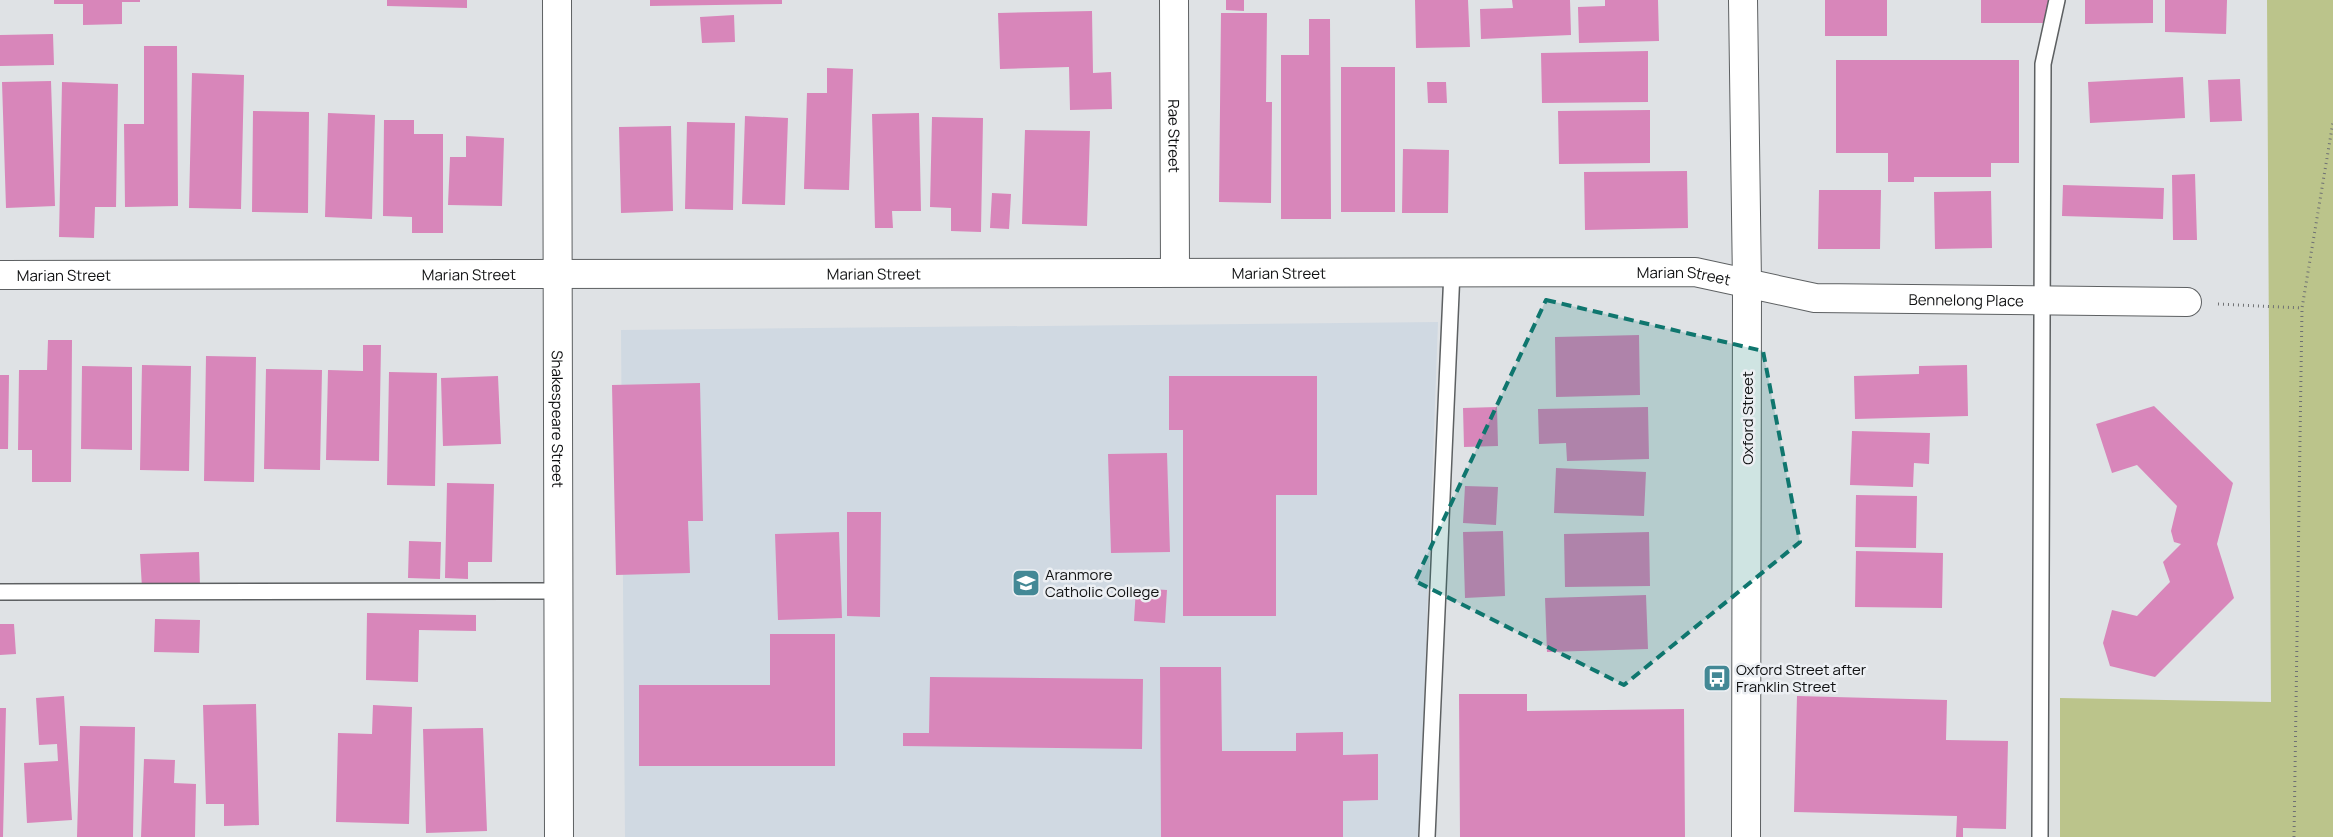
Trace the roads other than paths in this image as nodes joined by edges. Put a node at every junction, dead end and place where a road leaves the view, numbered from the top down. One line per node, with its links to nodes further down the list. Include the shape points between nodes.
1 (557, 0): 7 (street, Shakespeare Street)
2 (1174, 0): 6 (street, Rae Street)
3 (1743, 0): 9 (street, Oxford Street)
4 (2058, 0): 10 (lane, via 2043,64)
5 (1452, 271): 6 (street, Marian Street); 9 (street, Marian Street, via 1695,272); 15 (lane)
6 (1175, 272): 7 (street, Marian Street)
7 (558, 273): 8 (street, Marian Street); 12 (street, Shakespeare Street)
8 (0, 275)
9 (1747, 284): 10 (street, Bennelong Place, via 1815,298); 16 (street, Oxford Street)
10 (2043, 301): 11 (street, Bennelong Place); 17 (lane)
11 (2187, 302)
12 (558, 591): 13 (lane); 14 (street, Shakespeare Street)
13 (0, 592)
14 (559, 837)
15 (1427, 837)
16 (1746, 837)
17 (2040, 837)

